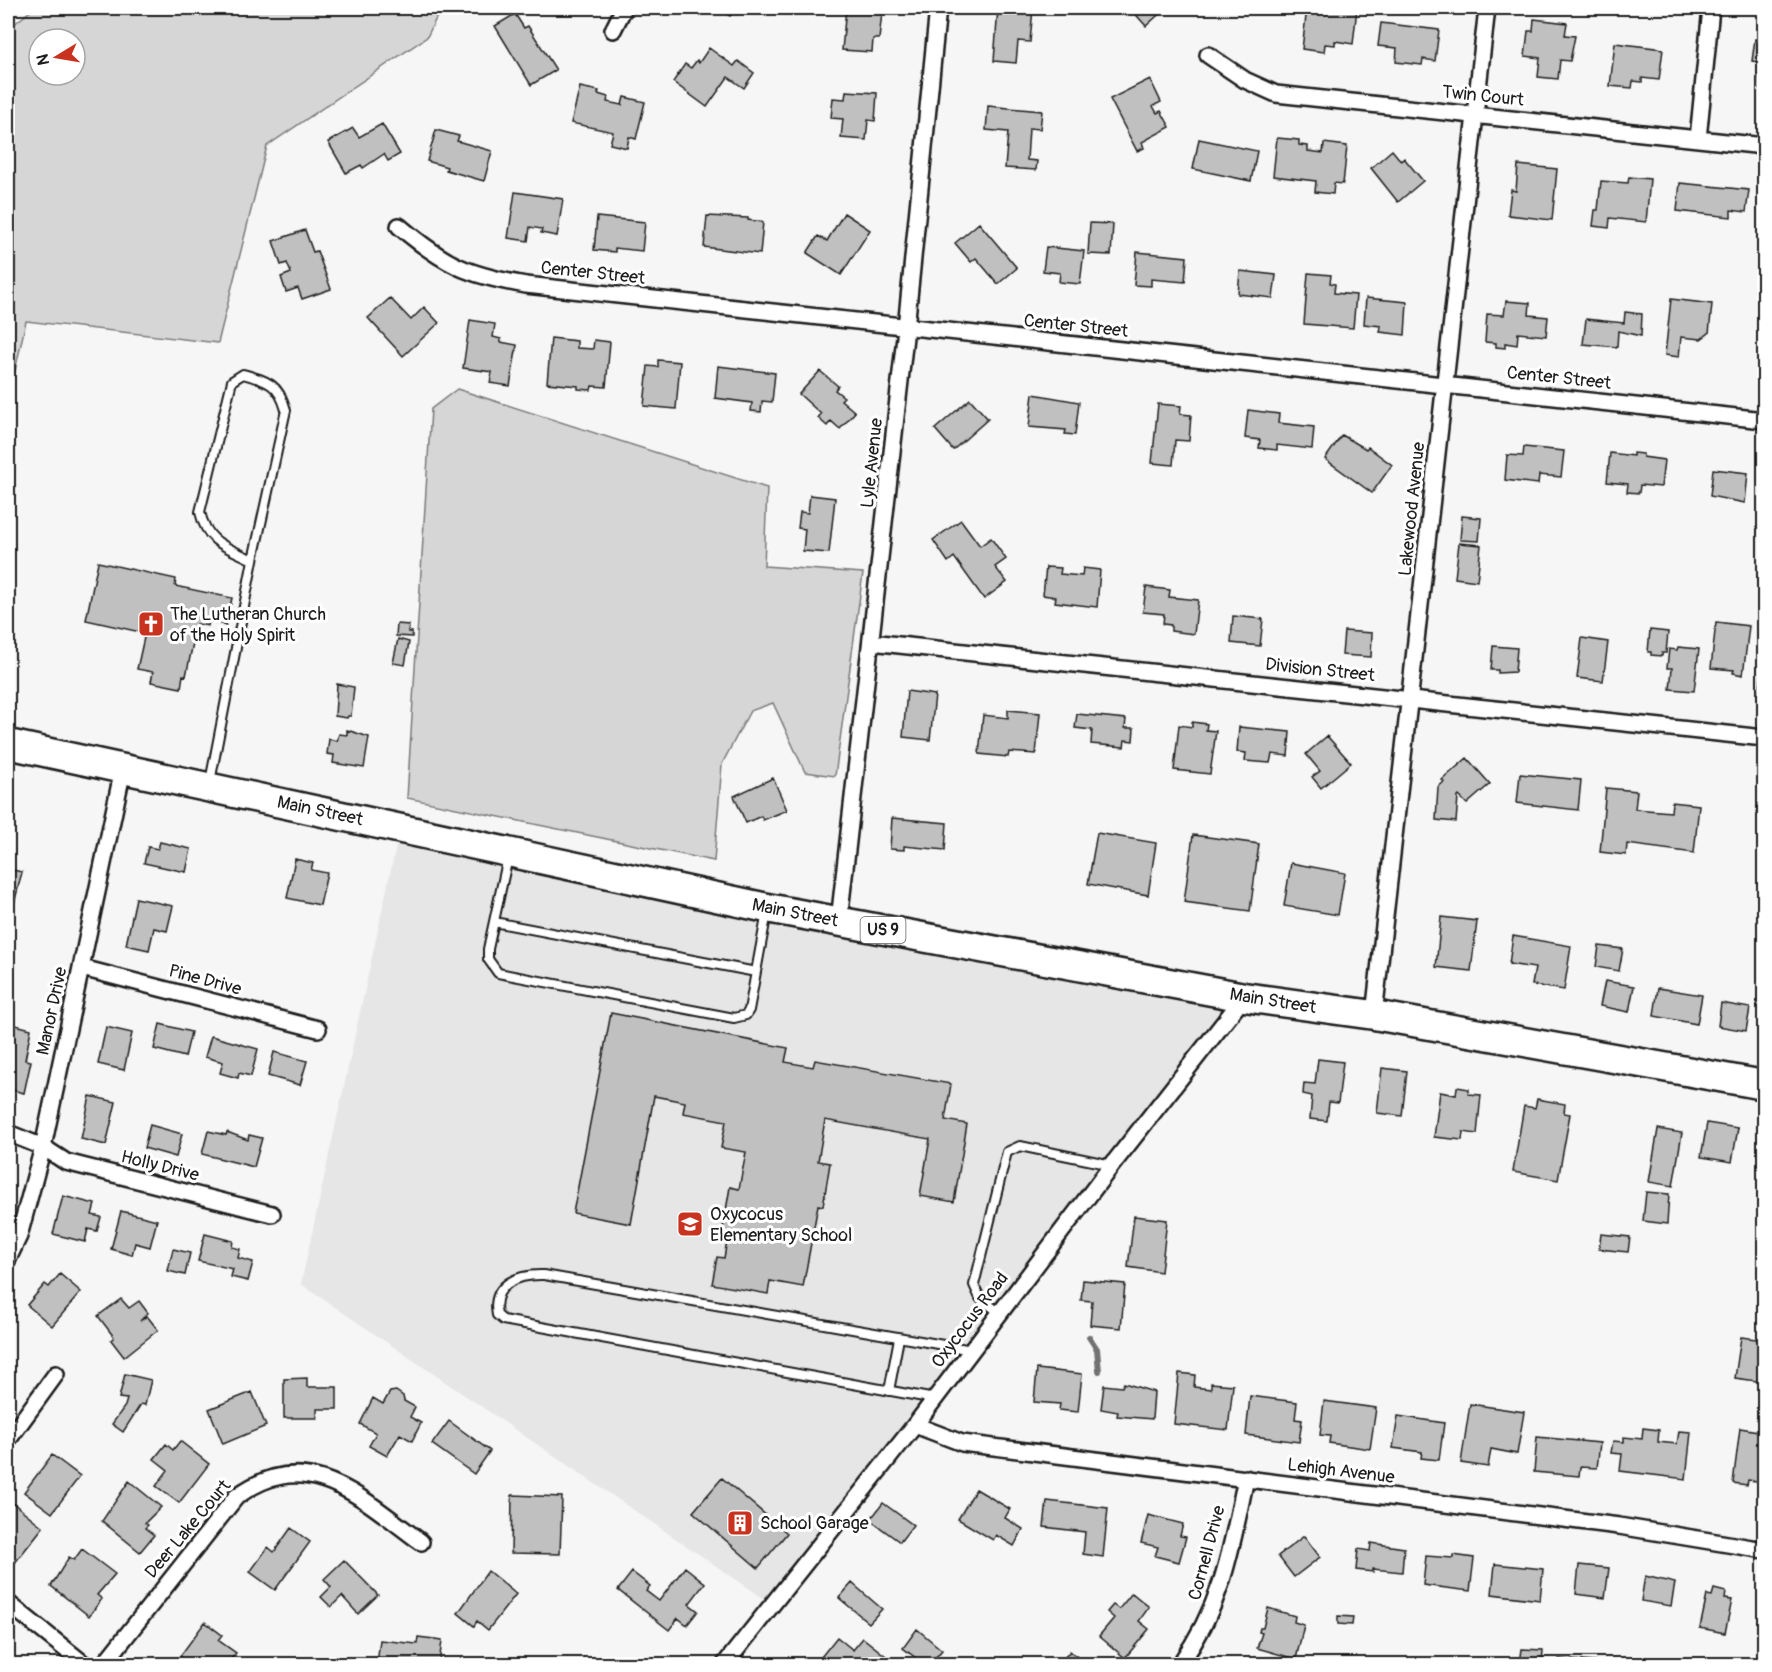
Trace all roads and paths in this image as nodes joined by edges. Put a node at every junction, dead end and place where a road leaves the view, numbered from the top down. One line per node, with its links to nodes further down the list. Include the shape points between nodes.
1 (624, 8): 5 (street)
2 (938, 8): 11 (street, Lyle Avenue)
3 (1487, 8): 7 (street, Lakewood Avenue)
4 (1711, 8): 8 (street)
5 (613, 30)
6 (1208, 55): 7 (street, Twin Court, via 1245,80 1276,94)
7 (1475, 115): 8 (street, Twin Court); 12 (street, Lakewood Avenue)
8 (1698, 139): 9 (street, Twin Court)
9 (1764, 146)
10 (399, 226): 11 (street, Center Street, via 454,267 492,279)
11 (906, 328): 12 (street, Center Street); 15 (street, Lyle Avenue)
12 (1446, 386): 13 (street, Center Street); 16 (street, Lakewood Avenue)
13 (1764, 420)
14 (253, 560): 14 (lane, via 286,411 281,394 268,381 243,374 232,381 200,512 204,528 217,543); 20 (lane)
15 (871, 642): 16 (street, Division Street); 23 (street, Lyle Avenue)
16 (1411, 700): 17 (street, Division Street); 28 (street, Lakewood Avenue)
17 (1764, 738)
18 (8, 744): 19 (highway, Main Street / US 9)
19 (123, 769): 20 (highway, Main Street / US 9); 25 (street, Manor Drive)
20 (210, 787): 21 (highway, Main Street / US 9)
21 (509, 852): 22 (highway, Main Street / US 9); 24 (lane)
22 (767, 908): 23 (highway, Main Street / US 9); 26 (lane)
23 (839, 921): 27 (highway, Main Street / US 9)
24 (494, 922): 26 (lane); 26 (lane, via 488,958 498,973 734,1018 749,1011)
25 (82, 968): 29 (street, Pine Drive); 32 (street, Manor Drive)
26 (756, 972)
27 (1244, 997): 28 (highway, Main Street / US 9); 33 (street, Oxycocus Road)
28 (1374, 1015): 30 (highway, Main Street / US 9)
29 (318, 1029)
30 (1764, 1085)
31 (8, 1132): 32 (street, Holly Drive)
32 (43, 1147): 34 (street, Holly Drive, via 66,1162); 35 (street, Manor Drive, via 19,1236)
33 (1112, 1165): 36 (street, Oxycocus Road); 36 (lane, via 1020,1146 1007,1152 974,1285 980,1298)
34 (272, 1214)
35 (8, 1259)
36 (1000, 1313): 38 (street, Oxycocus Road)
37 (899, 1338): 38 (lane); 40 (lane); 40 (lane, via 544,1275 518,1276 496,1298 497,1315 503,1320)
38 (972, 1350): 41 (street, Oxycocus Road)
39 (56, 1374): 43 (street)
40 (889, 1391): 41 (lane)
41 (935, 1399): 42 (street, Oxycocus Road)
42 (915, 1425): 44 (street, Lehigh Avenue, via 962,1443); 50 (street, Oxycocus Road)
43 (8, 1440)
44 (1246, 1478): 46 (street, Lehigh Avenue, via 1619,1526); 51 (street, Cornell Drive, via 1216,1603 1203,1632)
45 (421, 1542): 49 (street, Deer Lake Court, via 349,1490 325,1479 299,1474 255,1483 236,1497)
46 (1764, 1550)
47 (8, 1603): 48 (street)
48 (84, 1665)
49 (104, 1665)
50 (725, 1665)
51 (1180, 1665)

